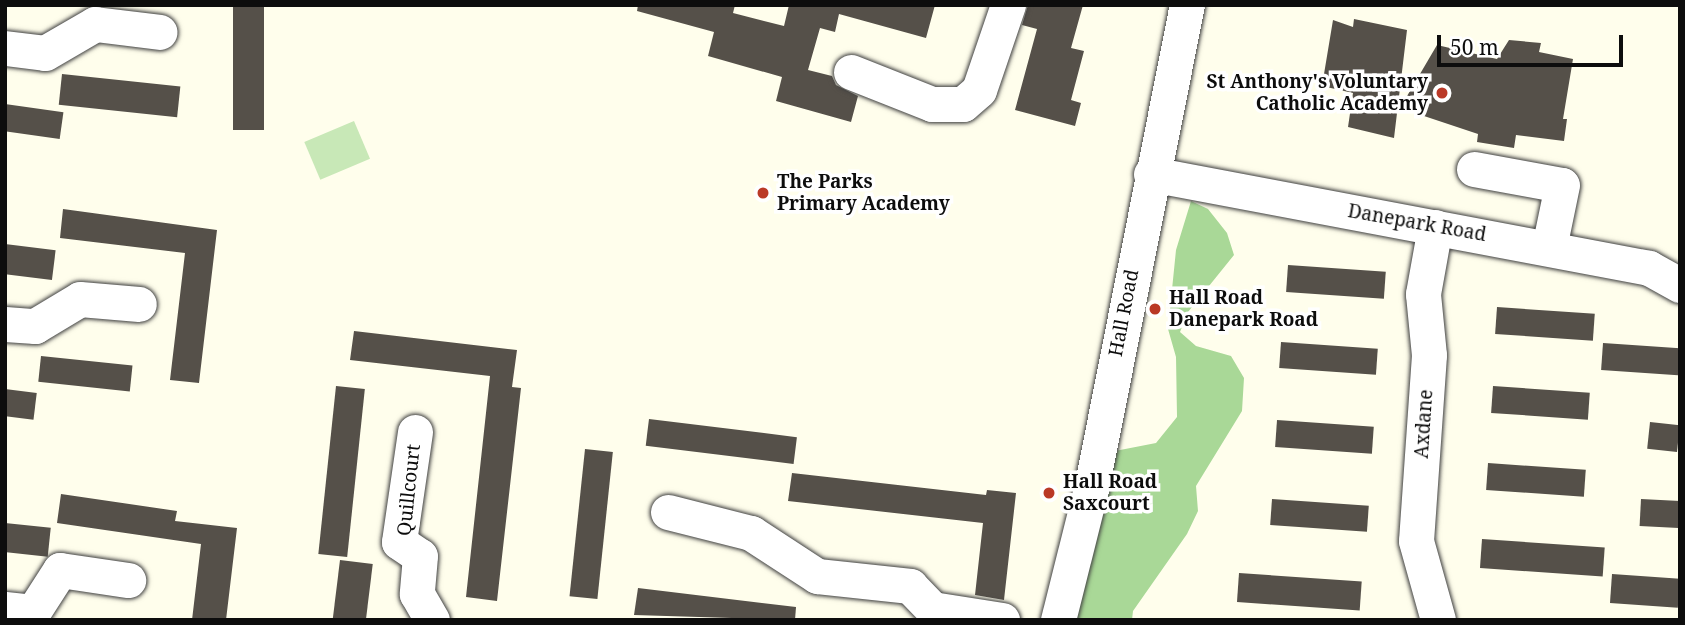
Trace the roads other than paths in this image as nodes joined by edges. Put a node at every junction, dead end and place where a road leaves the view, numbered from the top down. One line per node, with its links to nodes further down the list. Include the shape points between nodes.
1 (1008, 5): 5 (street, via 979,90 963,104 932,104)
2 (1187, 5): 7 (street, Hall Road)
3 (160, 32): 4 (street, via 95,24 45,52)
4 (5, 48)
5 (851, 72)
6 (1474, 169): 9 (street, via 1562,185)
7 (1151, 174): 8 (street, Danepark Road); 19 (street, Hall Road, via 1091,489)
8 (1435, 227): 9 (street, Danepark Road); 20 (street, Axdane, via 1423,294 1429,355 1416,541)
9 (1549, 248): 10 (street, Danepark Road, via 1649,268)
10 (1680, 285)
11 (139, 304): 12 (street, via 80,299 34,326)
12 (5, 324)
13 (415, 432): 17 (street, Quillcourt, via 399,542 420,556 417,594)
14 (668, 512): 18 (street, via 751,533 817,576 910,586 932,609)
15 (128, 580): 16 (street, via 60,570 33,612)
16 (5, 609)
17 (432, 620)
18 (1002, 620)
19 (1058, 620)
20 (1438, 620)

